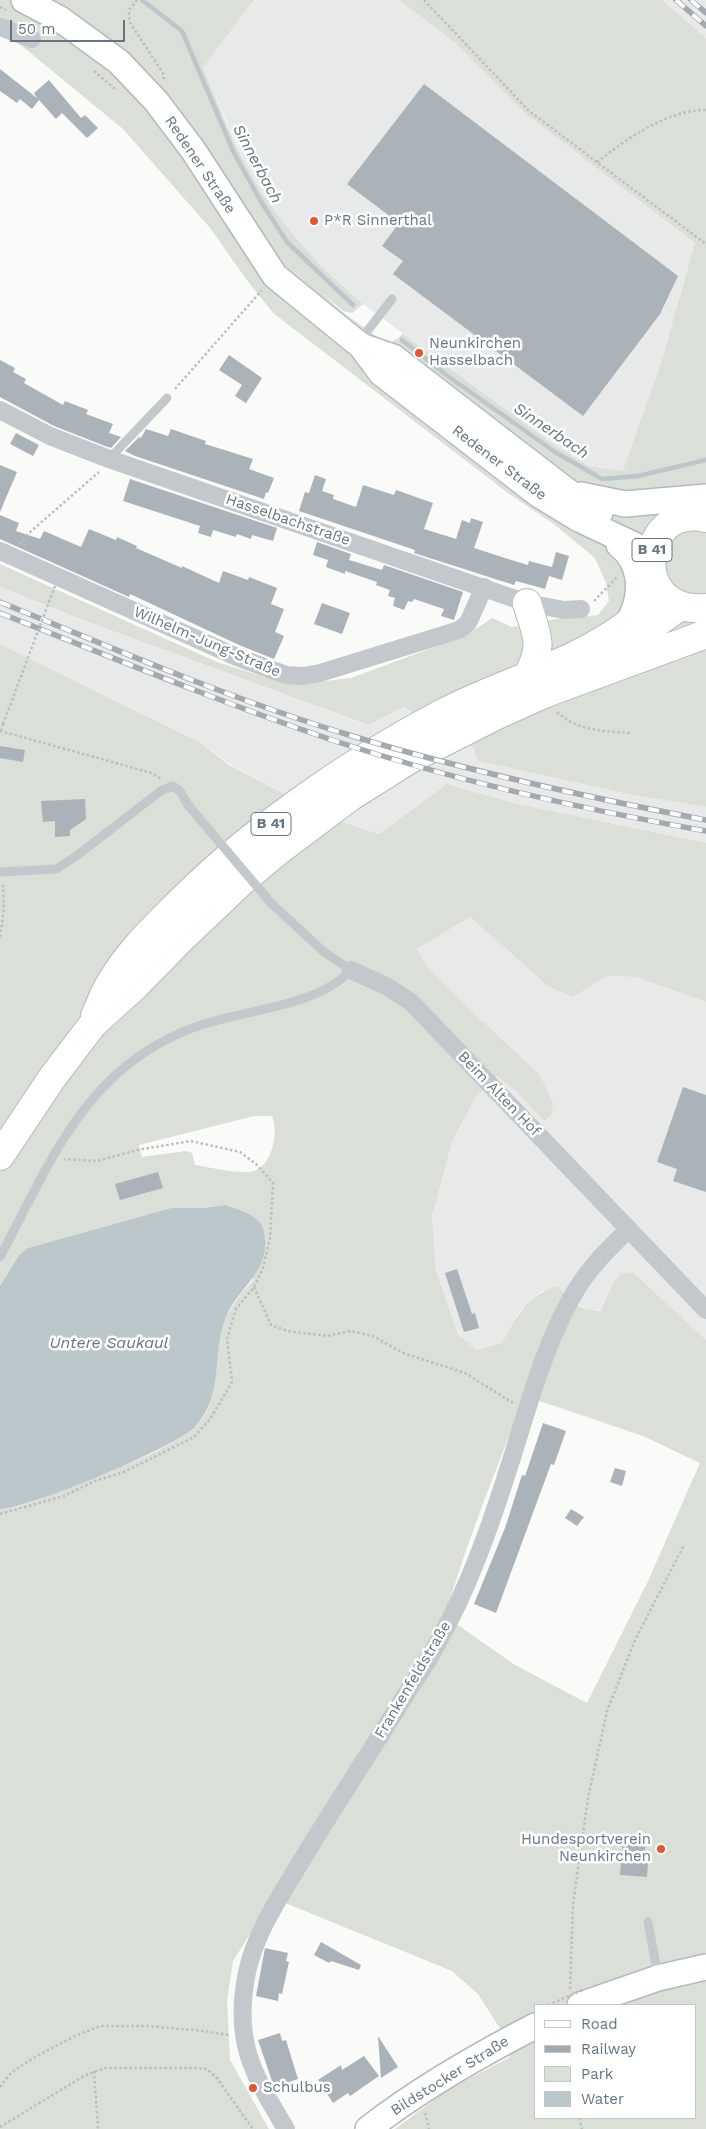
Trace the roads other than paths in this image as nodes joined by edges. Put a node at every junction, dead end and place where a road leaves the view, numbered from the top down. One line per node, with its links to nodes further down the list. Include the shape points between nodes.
1 (16, 5): 5 (main road, Redener Straße, via 60,19 119,62 156,101 193,150 275,276)
2 (3, 34): 3 (street)
3 (32, 38)
4 (392, 299): 5 (lane)
5 (360, 345): 9 (main road, Redener Straße, via 393,358); 12 (main road, Redener Straße, via 381,374 531,489)
6 (167, 398): 8 (lane)
7 (0, 410): 8 (street, Hasselbachstraße, via 50,436)
8 (109, 459): 16 (street, Hasselbachstraße)
9 (567, 491): 10 (main road, via 625,504); 13 (main road, Redener Straße, via 628,528)
10 (706, 497)
11 (706, 518): 13 (main road, B 41, via 685,518)
12 (579, 519): 15 (main road, Redener Straße, via 643,550); 20 (main road, via 621,546 634,562 639,591)
13 (660, 534): 15 (main road, B 41, via 655,542)
14 (6, 554): 16 (street, Wilhelm-Jung-Straße, via 286,675 320,673 459,630 468,623)
15 (651, 569): 18 (main road, B 41, via 664,596); 20 (main road, B 41, via 650,598)
16 (484, 586): 17 (street, Hasselbachstraße)
17 (527, 603): 19 (street, Hasselbachstraße, via 557,609); 22 (main road)
18 (694, 607): 24 (main road, B 41, via 669,613 611,659)
19 (582, 609)
20 (629, 623): 23 (main road, B 41)
21 (706, 634): 24 (main road, B 41)
22 (538, 640): 23 (main road, via 555,654); 24 (main road, via 535,661)
23 (569, 658): 24 (main road, B 41)
24 (537, 684): 27 (main road, B 41, via 443,713 331,781 265,828 199,882 123,963 110,983 92,1024)
25 (1, 873): 26 (lane, Beim Alten Hof, bridge, via 56,869 162,790 173,786 271,903 324,952)
26 (352, 970): 28 (street, Beim Alten Hof, via 410,1002); 29 (lane, via 341,981 313,995 203,1024 166,1039 131,1060 78,1116)
27 (0, 1156)
28 (628, 1228): 30 (street, Beim Alten Hof); 36 (street, Frankenfeldstraße, via 589,1272 566,1307 478,1558 437,1645 314,1839 268,1915 255,1943 242,2002 243,2038 252,2068)
29 (0, 1257)
30 (706, 1310)
31 (648, 1922): 33 (lane)
32 (706, 1967): 33 (main road)
33 (658, 1978): 34 (main road)
34 (580, 1999)
35 (534, 2027): 37 (main road, Bildstocker Straße, via 482,2054)
36 (286, 2129)
37 (368, 2129)

